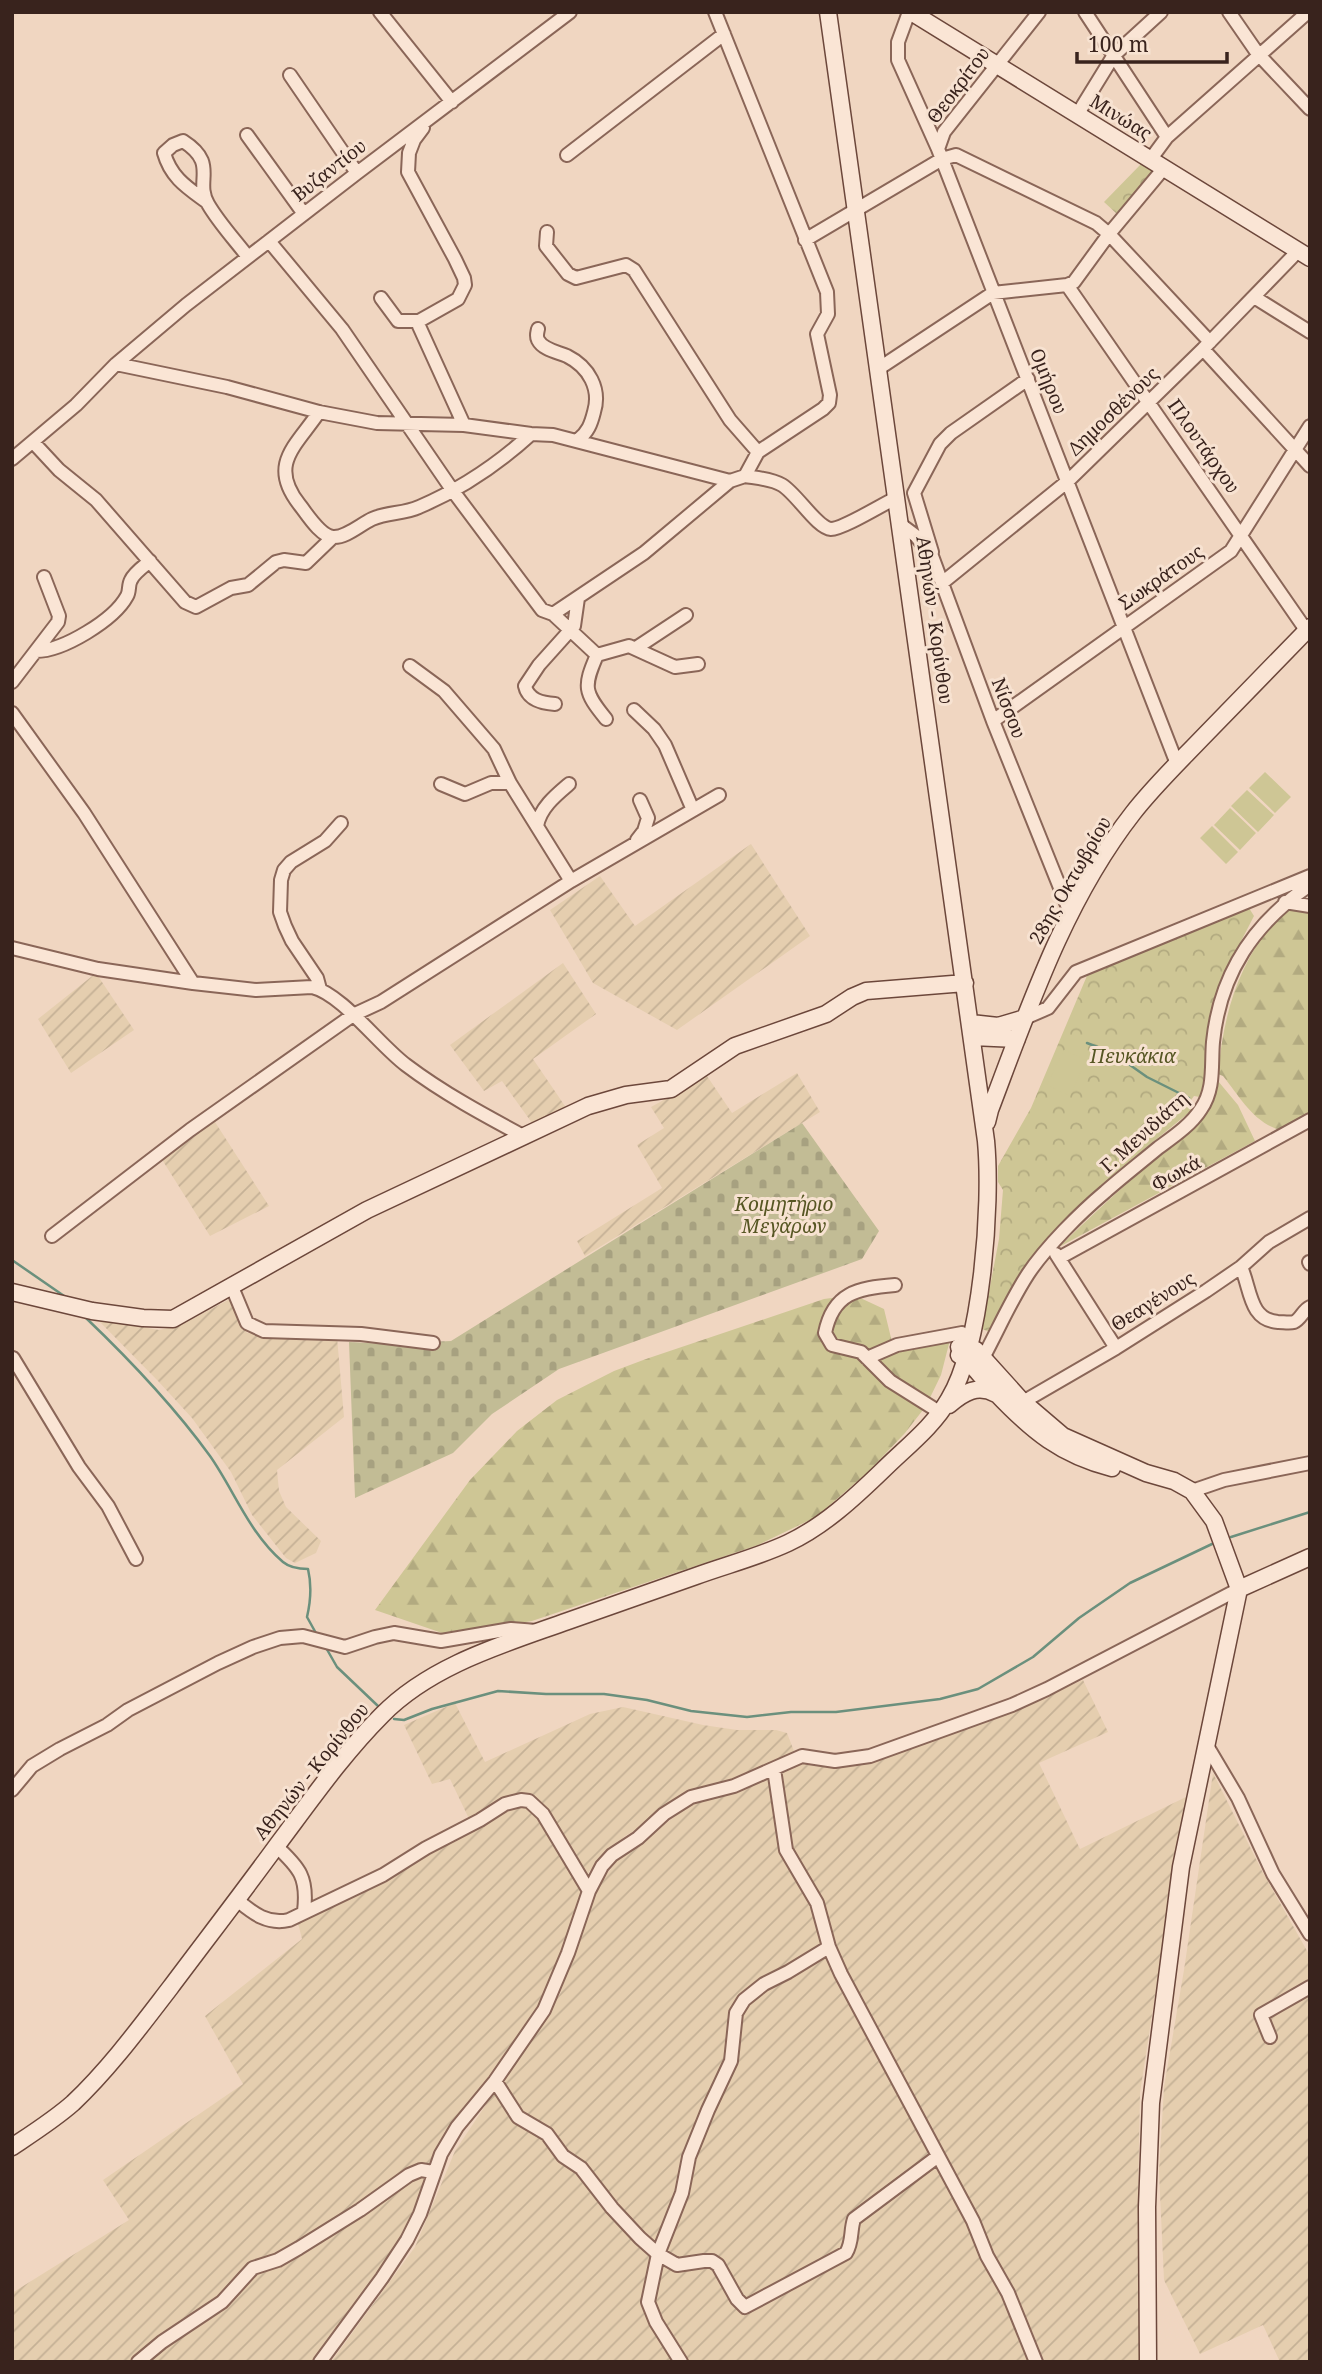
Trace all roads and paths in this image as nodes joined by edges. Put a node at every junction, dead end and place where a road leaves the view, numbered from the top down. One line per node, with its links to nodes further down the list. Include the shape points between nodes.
1 (380, 12): 16 (street)
2 (570, 12): 16 (street, Βυζαντίου)
3 (715, 12): 11 (street)
4 (828, 12): 27 (main road, Αθηνών - Κορίνθου)
5 (910, 12): 14 (main road, Μινώας); 22 (street, Ομήρου, via 898,42 898,60)
6 (1039, 12): 14 (street, Θεοκρίτου)
7 (1085, 12): 13 (street)
8 (1161, 12): 13 (street)
9 (1229, 12): 12 (street)
10 (1308, 12): 12 (street)
11 (724, 34): 23 (street); 31 (street)
12 (1258, 54): 17 (street); 21 (street)
13 (1114, 55): 19 (street); 21 (street)
14 (996, 65): 19 (main road, Μινώας); 22 (street, Θεοκρίτου, via 944,132)
15 (290, 75): 25 (street)
16 (452, 102): 18 (street, Βυζαντίου)
17 (1310, 109)
18 (439, 112): 25 (street, Βυζαντίου); 39 (street, via 414,139 408,172 465,285 458,299)
19 (1077, 114): 24 (main road, Μινώας)
20 (247, 135): 28 (street)
21 (1167, 137): 24 (street)
22 (940, 154): 27 (street); 30 (street, via 956,155 1096,223); 36 (street, Ομήρου)
23 (566, 155)
24 (1157, 164): 30 (street); 33 (main road, Μινώας)
25 (357, 173): 28 (street, Βυζαντίου)
26 (207, 202): 26 (street, via 198,152 183,141 173,145 164,153 166,162 181,184); 34 (street)
27 (856, 210): 31 (street); 44 (main road, Αθηνών - Κορίνθου)
28 (304, 214): 32 (street, Βυζαντίου)
29 (547, 232): 55 (street, via 546,246 576,278 626,265 634,270 730,420)
30 (1109, 234): 35 (street, via 1079,278); 42 (street)
31 (804, 240): 55 (street, via 827,292 828,314 817,334 829,402)
32 (269, 241): 34 (street, Βυζαντίου); 48 (street, via 342,329)
33 (1304, 255): 37 (street, Δημοσθένους)
34 (248, 257): 43 (street, Βυζαντίου)
35 (1067, 285): 36 (street); 46 (street, Πλουτάρχου)
36 (993, 293): 44 (street); 45 (street, Ομήρου)
37 (1254, 297): 41 (street); 42 (street, Δημοσθένους)
38 (381, 298): 39 (street, via 398,321)
39 (419, 321): 49 (street)
40 (538, 330): 52 (street, via 537,337 545,347 571,358 596,387 591,425)
41 (1310, 332)
42 (1207, 346): 46 (street, Δημοσθένους); 54 (street)
43 (116, 364): 47 (street); 53 (street, Βυζαντίου)
44 (878, 369): 62 (main road, Αθηνών - Κορίνθου)
45 (1028, 379): 60 (street, Ομήρου); 66 (street, via 945,438 915,489)
46 (1149, 401): 60 (street, Δημοσθένους); 64 (street, Πλουτάρχου)
47 (319, 411): 48 (street, via 377,423); 65 (street, via 286,461 285,479 311,519)
48 (405, 423): 49 (street); 61 (street)
49 (464, 425): 51 (street)
50 (1310, 426): 54 (street, Σωκράτους)
51 (531, 435): 52 (street); 61 (street)
52 (578, 440): 59 (street)
53 (33, 442): 56 (street, Βυζαντίου); 67 (street, via 96,500)
54 (1295, 450): 57 (street); 64 (street, Σωκράτους)
55 (758, 452): 58 (street)
56 (12, 460)
57 (1310, 466)
58 (745, 476): 59 (street); 62 (street, via 782,485 828,528 840,527)
59 (730, 481): 70 (street, via 644,553)
60 (1068, 481): 69 (street, Δημοσθένους); 73 (street, Ομήρου)
61 (453, 491): 65 (street); 71 (street, via 542,610)
62 (897, 498): 63 (main road, Αθηνών - Κορίνθου)
63 (900, 524): 66 (street, Νίσσου); 105 (main road, Αθηνών - Κορίνθου)
64 (1242, 536): 73 (street, Σωκράτους, via 1227,554); 74 (street, Πλουτάρχου)
65 (333, 537): 67 (street, via 306,563 276,562 248,585 231,588 196,607 185,602)
66 (932, 556): 69 (street, Νίσσου)
67 (150, 561): 77 (street, via 131,579 127,596 109,616 80,636 50,650)
68 (44, 577): 77 (street, via 59,616)
69 (942, 583): 86 (street, Νίσσου)
70 (578, 598): 71 (street); 75 (street)
71 (553, 614): 75 (street)
72 (686, 615): 76 (street)
73 (1124, 626): 86 (street, Σωκράτους); 87 (street, Ομήρου)
74 (1309, 630): 87 (main road, 28ης Οκτωβρίου)
75 (571, 631): 78 (street); 82 (street, via 525,686 533,698)
76 (636, 649): 78 (street, via 620,646); 79 (street, via 675,667)
77 (36, 651): 81 (street)
78 (597, 655): 85 (street, via 586,681 587,691)
79 (698, 664)
80 (410, 666): 88 (street, via 444,691 481,733)
81 (12, 682)
82 (555, 704)
83 (634, 710): 93 (street, via 665,745)
84 (12, 713): 104 (street, via 84,813)
85 (606, 719)
86 (993, 720): 102 (street, Νίσσου)
87 (1177, 764): 102 (main road, 28ης Οκτωβρίου, via 1134,811)
88 (510, 783): 89 (street, via 491,783 465,794); 95 (street)
89 (441, 784)
90 (569, 784): 95 (street, via 546,806)
91 (719, 795): 93 (street)
92 (640, 800): 96 (street, via 648,818)
93 (692, 810): 96 (street)
94 (341, 823): 106 (street, via 325,841 291,862 281,880 280,912 285,926)
95 (537, 826): 98 (street)
96 (632, 845): 98 (street)
97 (1310, 876): 108 (street, via 1076,972 1048,1008)
98 (571, 881): 107 (street, via 381,1002)
99 (1310, 885): 100 (street, Γ. Μενιδιάτη)
100 (1285, 902): 101 (street); 116 (street, Γ. Μενιδιάτη, via 1250,939 1231,975 1213,1041 1208,1094 1200,1111 1102,1195)
101 (1310, 906)
102 (1071, 915): 108 (main road, 28ης Οκτωβρίου)
103 (12, 948): 104 (street, via 98,969)
104 (193, 983): 106 (street, via 256,990)
105 (965, 983): 109 (main road, Αθηνών - Κορίνθου); 113 (main road, via 866,991 826,1014 735,1046 671,1089 607,1100)
106 (320, 989): 107 (street)
107 (353, 1015): 113 (street, via 438,1089); 115 (street, via 190,1130)
108 (1025, 1018): 109 (main road); 110 (main road, 28ης Οκτωβρίου)
109 (972, 1030): 110 (main road); 112 (main road, Αθηνών - Κορίνθου)
110 (1017, 1039): 112 (main road, 28ης Οκτωβρίου)
111 (1310, 1120): 117 (street, Φωκά)
112 (985, 1131): 124 (main road, Αθηνών - Κορίνθου, via 985,1235 979,1292)
113 (525, 1137): 120 (main road, via 379,1204)
114 (1310, 1218): 118 (street, Θεαγένους, via 1269,1242)
115 (52, 1237)
116 (1051, 1246): 117 (street); 128 (street, Γ. Μενιδιάτη, via 1029,1272)
117 (1059, 1258): 125 (street)
118 (1241, 1267): 122 (street, via 1257,1312 1266,1321 1297,1321); 125 (street, Θεαγένους)
119 (895, 1285): 127 (street, via 868,1287 843,1298 828,1318 825,1333 832,1345 861,1352)
120 (232, 1287): 121 (main road, via 170,1320 92,1311); 123 (street, via 247,1323 264,1331)
121 (12, 1292)
122 (1310, 1307)
123 (433, 1343)
124 (963, 1348): 127 (street, via 897,1345); 128 (main road, via 976,1350); 130 (main road); 132 (main road, Αθηνών - Κορίνθου, via 957,1385)
125 (1116, 1348): 131 (street, Θεαγένους)
126 (13, 1357): 129 (street); 136 (street, via 108,1506)
127 (867, 1358): 132 (street, via 890,1381)
128 (983, 1358): 131 (main road)
129 (12, 1367)
130 (996, 1394): 131 (main road); 132 (main road, via 987,1389 969,1391)
131 (1017, 1405): 134 (main road, via 1063,1436)
132 (936, 1412): 138 (main road, Αθηνών - Κορίνθου, via 835,1514 788,1543)
133 (1310, 1463): 134 (street)
134 (1192, 1491): 137 (main road, via 1214,1521)
135 (1310, 1557): 137 (main road)
136 (136, 1559)
137 (1239, 1589): 139 (main road); 140 (street, via 1012,1705 860,1759 803,1756)
138 (541, 1631): 141 (street, via 511,1629 441,1641 394,1633 345,1647 303,1636 280,1638 218,1663 128,1710 32,1766); 142 (main road, Αθηνών - Κορίνθου, via 442,1670 404,1695 356,1744)
139 (1206, 1744): 146 (street, via 1238,1798 1273,1874); 159 (main road, via 1181,1867 1149,2122)
140 (774, 1769): 143 (street, via 675,1806 612,1855); 147 (street, via 786,1850 817,1903)
141 (12, 1790)
142 (276, 1846): 144 (main road, Αθηνών - Κορίνθου); 145 (street, via 303,1877)
143 (589, 1891): 145 (street, via 537,1807 521,1800 505,1804 383,1875); 150 (street, via 544,2010)
144 (237, 1900): 145 (street, via 253,1914 276,1923); 151 (main road, Αθηνών - Κορίνθου, via 88,2088)
145 (304, 1911)
146 (1310, 1934)
147 (829, 1947): 152 (street); 154 (street, via 764,1984 739,2007 729,2067 698,2133 682,2193)
148 (1310, 1987): 149 (street, via 1261,2015)
149 (1270, 2037)
150 (495, 2081): 153 (street, via 457,2127); 154 (street, via 518,2117 547,2134 630,2229)
151 (12, 2147)
152 (937, 2157): 154 (street, via 854,2219 846,2253 748,2307 737,2300 726,2276 712,2261 677,2265); 158 (street, via 1008,2293)
153 (433, 2172): 155 (street, via 421,2169 409,2175 299,2248 253,2268 222,2302); 156 (street, via 407,2240)
154 (658, 2254): 157 (street, via 648,2302)
155 (138, 2362)
156 (320, 2362)
157 (681, 2362)
158 (1036, 2362)
159 (1148, 2362)

